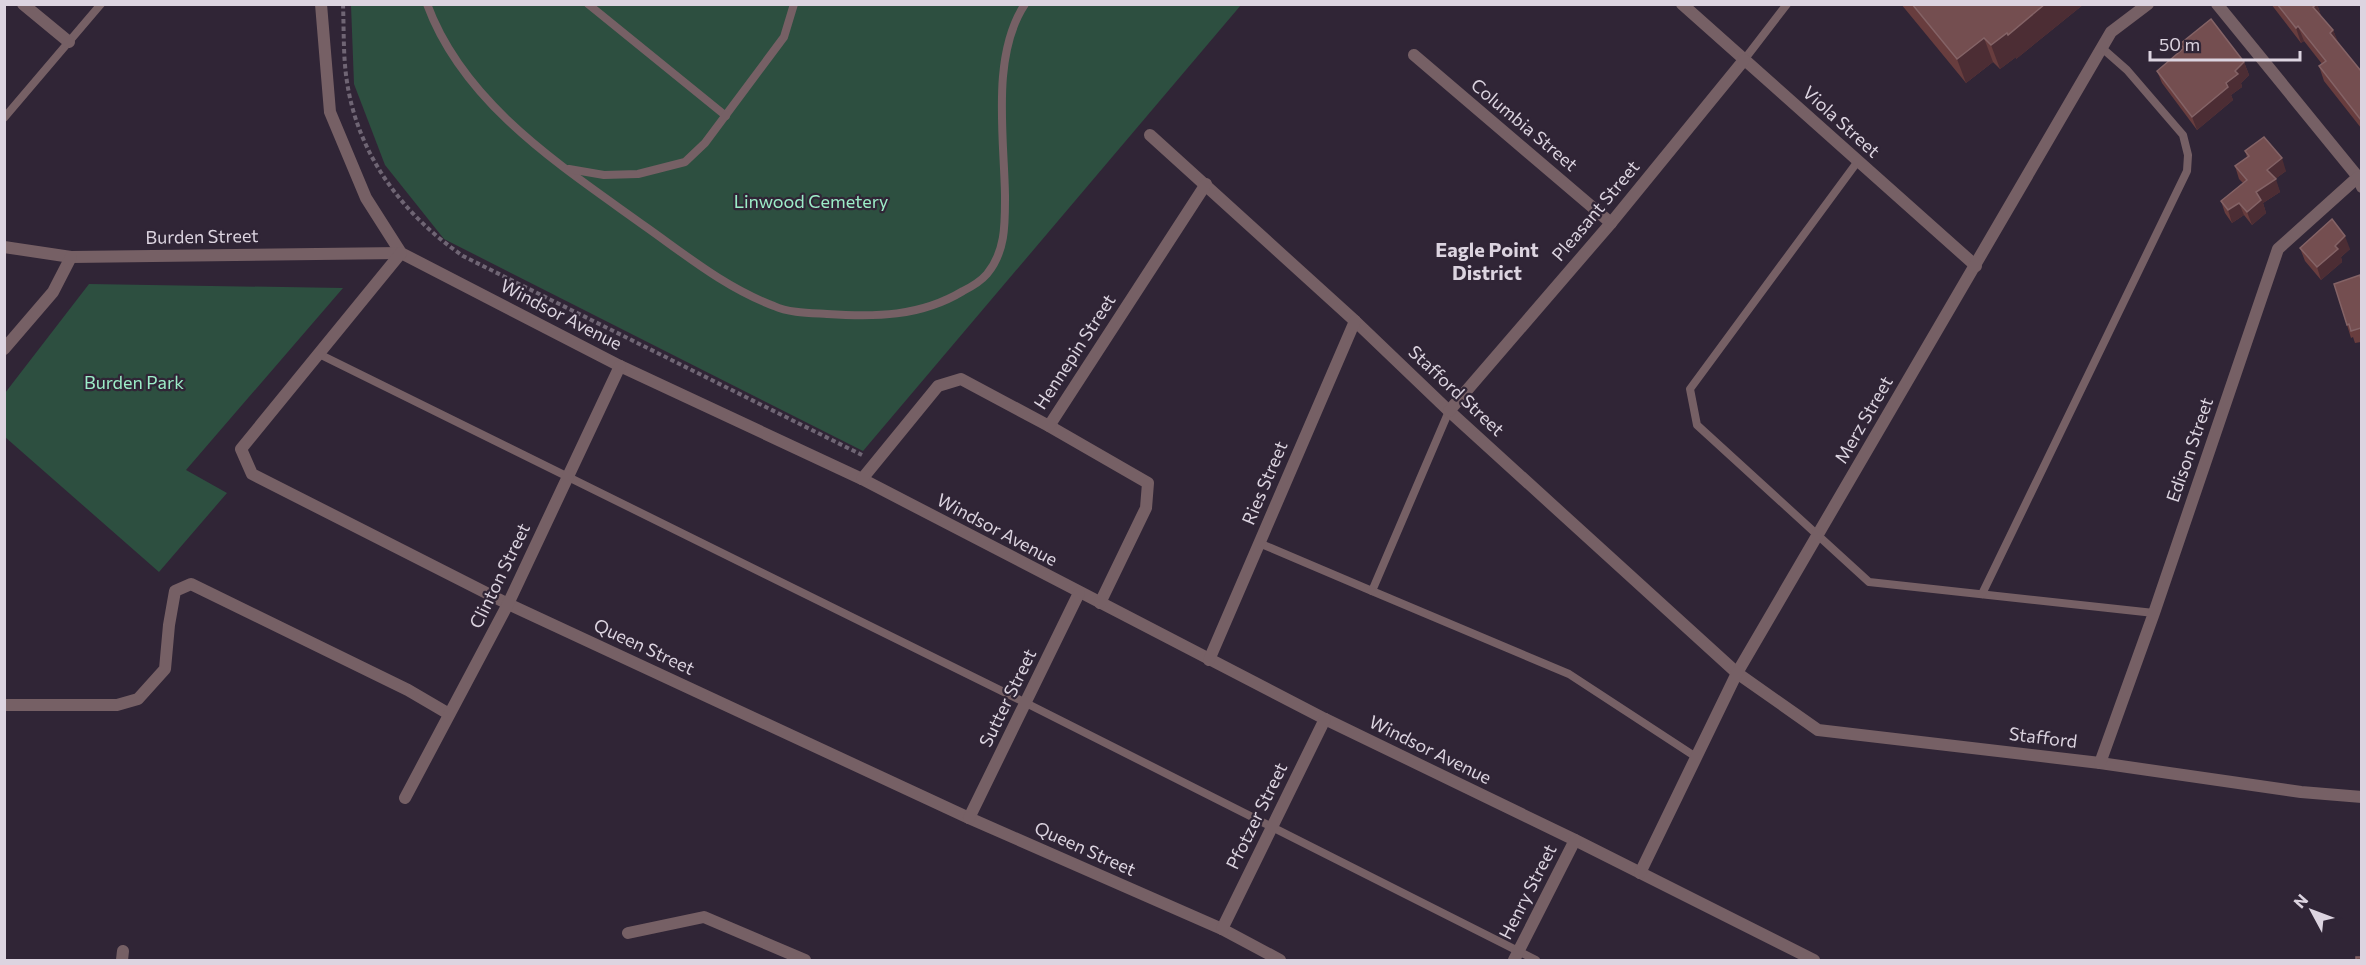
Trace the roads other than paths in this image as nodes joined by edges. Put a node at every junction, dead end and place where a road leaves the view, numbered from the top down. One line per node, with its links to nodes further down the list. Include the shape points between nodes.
1 (23, 4): 12 (street)
2 (101, 4): 12 (lane)
3 (321, 4): 25 (street, via 330,112 366,198)
4 (427, 4): 20 (lane, via 464,73 526,138)
5 (588, 4): 16 (lane)
6 (794, 4): 16 (lane, via 784,36)
7 (1026, 4): 20 (lane, via 1009,38 1005,62 1005,228 1000,252 986,274 947,301 892,315 777,308 716,277)
8 (1682, 4): 15 (street, Viola Street)
9 (1787, 4): 15 (lane)
10 (2148, 4): 13 (street, Merz Street, via 2111,32)
11 (2217, 4): 21 (street)
12 (69, 42): 17 (lane)
13 (2102, 48): 27 (street, Merz Street); 40 (lane, via 2127,70 2183,135 2187,171)
14 (1414, 55): 23 (street, Columbia Street)
15 (1744, 60): 19 (street, Viola Street); 23 (street, Pleasant Street)
16 (726, 116): 20 (lane, via 685,162 638,174 604,175)
17 (4, 118)
18 (1150, 135): 22 (street, Stafford Street)
19 (1858, 161): 27 (street, Viola Street); 36 (lane, via 1690,389 1697,425)
20 (565, 167)
21 (2360, 182): 43 (street, Edison Street, via 2278,249)
22 (1206, 184): 28 (street, Stafford Street); 33 (street, Hennepin Street)
23 (1611, 223): 32 (street, Pleasant Street)
24 (4, 247): 26 (street, Burden Street)
25 (401, 253): 26 (street, Burden Street); 30 (street, Queen Street); 31 (street, Windsor Avenue)
26 (70, 257): 29 (street, via 53,292)
27 (1976, 266): 36 (street, Merz Street)
28 (1355, 321): 32 (street, Stafford Street); 37 (street, Ries Street)
29 (4, 349)
30 (319, 354): 34 (lane); 42 (street, Queen Street, via 241,449 252,474)
31 (620, 366): 34 (street, Clinton Street); 35 (street, Windsor Avenue)
32 (1449, 411): 38 (lane); 45 (street, Stafford Street)
33 (1049, 426): 35 (street, Hennepin Street, via 961,379 938,386); 41 (street, via 1148,483 1146,508)
34 (568, 476): 42 (street, Clinton Street); 46 (lane)
35 (862, 480): 39 (street, Windsor Avenue)
36 (1817, 536): 40 (lane, via 1869,582); 45 (street, Merz Street)
37 (1259, 543): 38 (lane); 44 (street, Ries Street)
38 (1372, 591): 50 (lane, via 1569,674)
39 (1079, 593): 41 (street, Windsor Avenue); 46 (street, Sutter Street)
40 (1982, 594): 43 (lane)
41 (1100, 603): 44 (street, Windsor Avenue)
42 (508, 604): 48 (street, Clinton Street); 54 (street, Queen Street)
43 (2154, 614): 51 (street, Edison Street)
44 (1209, 660): 49 (street, Windsor Avenue)
45 (1737, 673): 50 (street, Merz Street); 51 (street, Stafford, via 1818,730)
46 (1026, 703): 54 (street, Sutter Street); 55 (lane)
47 (4, 705): 48 (street, via 117,705 138,699 165,669 175,591 191,584)
48 (449, 714): 53 (street, Clinton Street)
49 (1325, 719): 55 (street, Pfotzer Street); 56 (street, Windsor Avenue)
50 (1696, 757): 57 (street, Merz Street)
51 (2100, 763): 52 (street, Stafford, via 2301,792)
52 (2361, 796)
53 (405, 798)
54 (969, 818): 58 (street, Queen Street)
55 (1271, 828): 58 (street, Pfotzer Street); 60 (lane)
56 (1575, 840): 57 (street, Windsor Avenue); 60 (street, Henry Street)
57 (1640, 873): 61 (street, Windsor Avenue)
58 (1222, 929): 63 (street, Queen Street)
59 (628, 933): 62 (street, via 704,917)
60 (1516, 956): 64 (lane)
61 (1799, 957): 65 (street, Windsor Avenue)
62 (805, 960)
63 (1280, 960)
64 (1536, 960)
65 (1814, 960)

